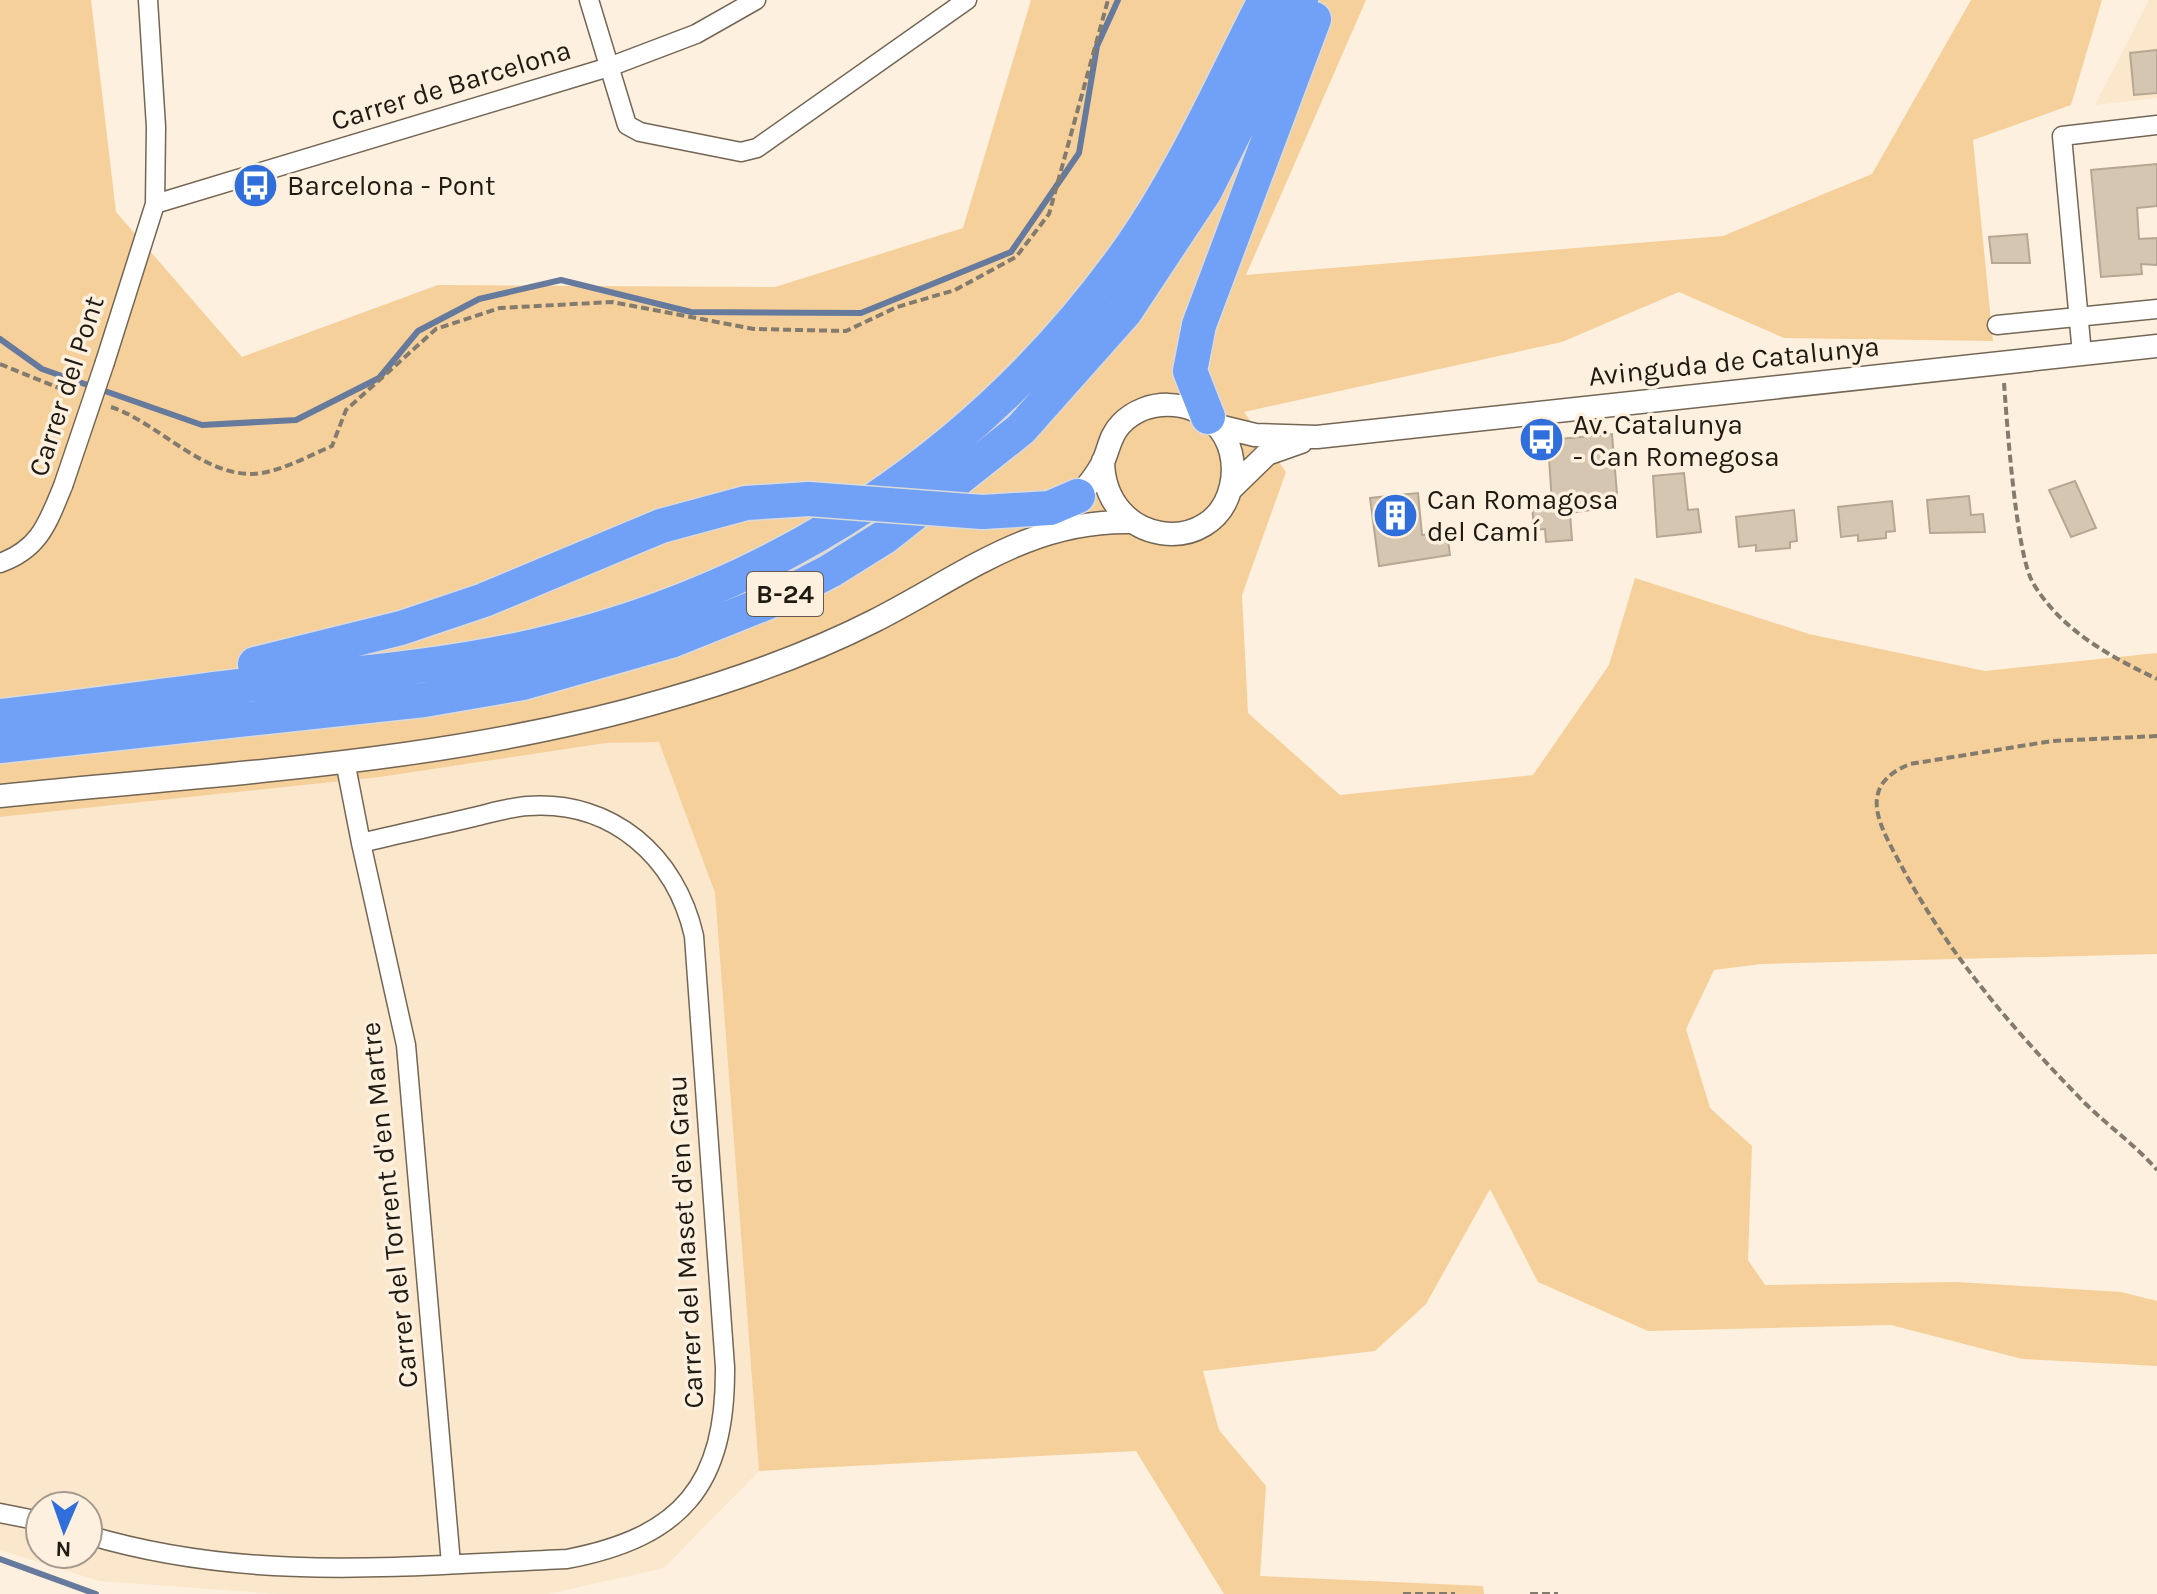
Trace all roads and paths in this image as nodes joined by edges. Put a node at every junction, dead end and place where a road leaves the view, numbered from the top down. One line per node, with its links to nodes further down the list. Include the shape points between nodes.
1 (589, 0): 9 (street)
2 (756, 0): 9 (street, Carrer de Barcelona, via 687,39)
3 (967, 0): 9 (street, via 747,151 631,128 622,115)
4 (1108, 0): 20 (path, via 1049,214 1016,257 955,290 897,307 846,331 754,329 612,302 500,308 436,329 346,410 332,446 261,473 217,468 136,415)
5 (1265, 0): 30 (highway, B-24, via 1133,244 1086,307 1036,366 970,429 829,531 769,564 684,598 537,646 450,663)
6 (1301, 0): 33 (highway, B-24, via 1205,191 1125,312 1021,429 886,536 830,571 671,641 523,683 424,700)
7 (1321, 0): 21 (highway, via 1199,325 1190,371)
8 (153, 1): 11 (street, Carrer del Pont)
9 (609, 67): 11 (street, Carrer de Barcelona)
10 (2157, 125): 13 (street, via 2062,136)
11 (155, 204): 28 (street, Carrer del Pont, bridge, via 63,486 39,540)
12 (2157, 309): 13 (street)
13 (2079, 317): 14 (street); 16 (street)
14 (1997, 325)
15 (2157, 346): 16 (street, Avinguda de Catalunya)
16 (2082, 354): 17 (street, Avinguda de Catalunya)
17 (2003, 363): 22 (street, Avinguda de Catalunya); 29 (path, via 2007,424 2032,581 2082,636 2114,659)
18 (0, 364): 19 (path)
19 (80, 396)
20 (108, 406)
21 (1213, 422): 22 (street, Avinguda de Catalunya, via 1255,435); 23 (street, via 1178,405 1138,412 1121,424); 24 (street, via 1232,455)
22 (1317, 437): 24 (street, Avinguda de Catalunya, via 1267,454)
23 (1103, 461): 25 (street); 26 (street, via 1108,495)
24 (1230, 490): 26 (street, via 1206,523 1188,531 1168,535)
25 (1078, 496): 27 (street); 30 (highway, bridge, via 1050,508 982,512 809,499 746,503 661,526 484,600 401,628 305,655 195,677)
26 (1130, 522): 27 (street, via 1084,523)
27 (1032, 537): 34 (street, via 872,622 669,699 545,731)
28 (0, 563)
29 (2157, 679)
30 (112, 704): 31 (highway, B-24)
31 (0, 716)
32 (2157, 736): 37 (path, via 2052,741 1910,764 1890,772 1877,794 1882,829 1974,981 2076,1095)
33 (0, 746)
34 (345, 761): 35 (street); 36 (street)
35 (0, 796)
36 (361, 843): 41 (street, Carrer del Torrent d'en Martre, via 406,1045); 41 (street, Carrer del Maset d'en Grau, via 524,806 586,812 605,818 647,846 678,887 694,936 725,1367 719,1440 700,1484 685,1503 662,1527 638,1540 567,1559)
37 (2157, 1170)
38 (0, 1513): 39 (street)
39 (24, 1518)
40 (104, 1539): 41 (street, Carrer del Maset d'en Grau, via 178,1558 258,1568)
41 (451, 1564)
42 (1403, 1594): 43 (path)
43 (1455, 1594)
44 (1530, 1594): 45 (path)
45 (1558, 1594)

